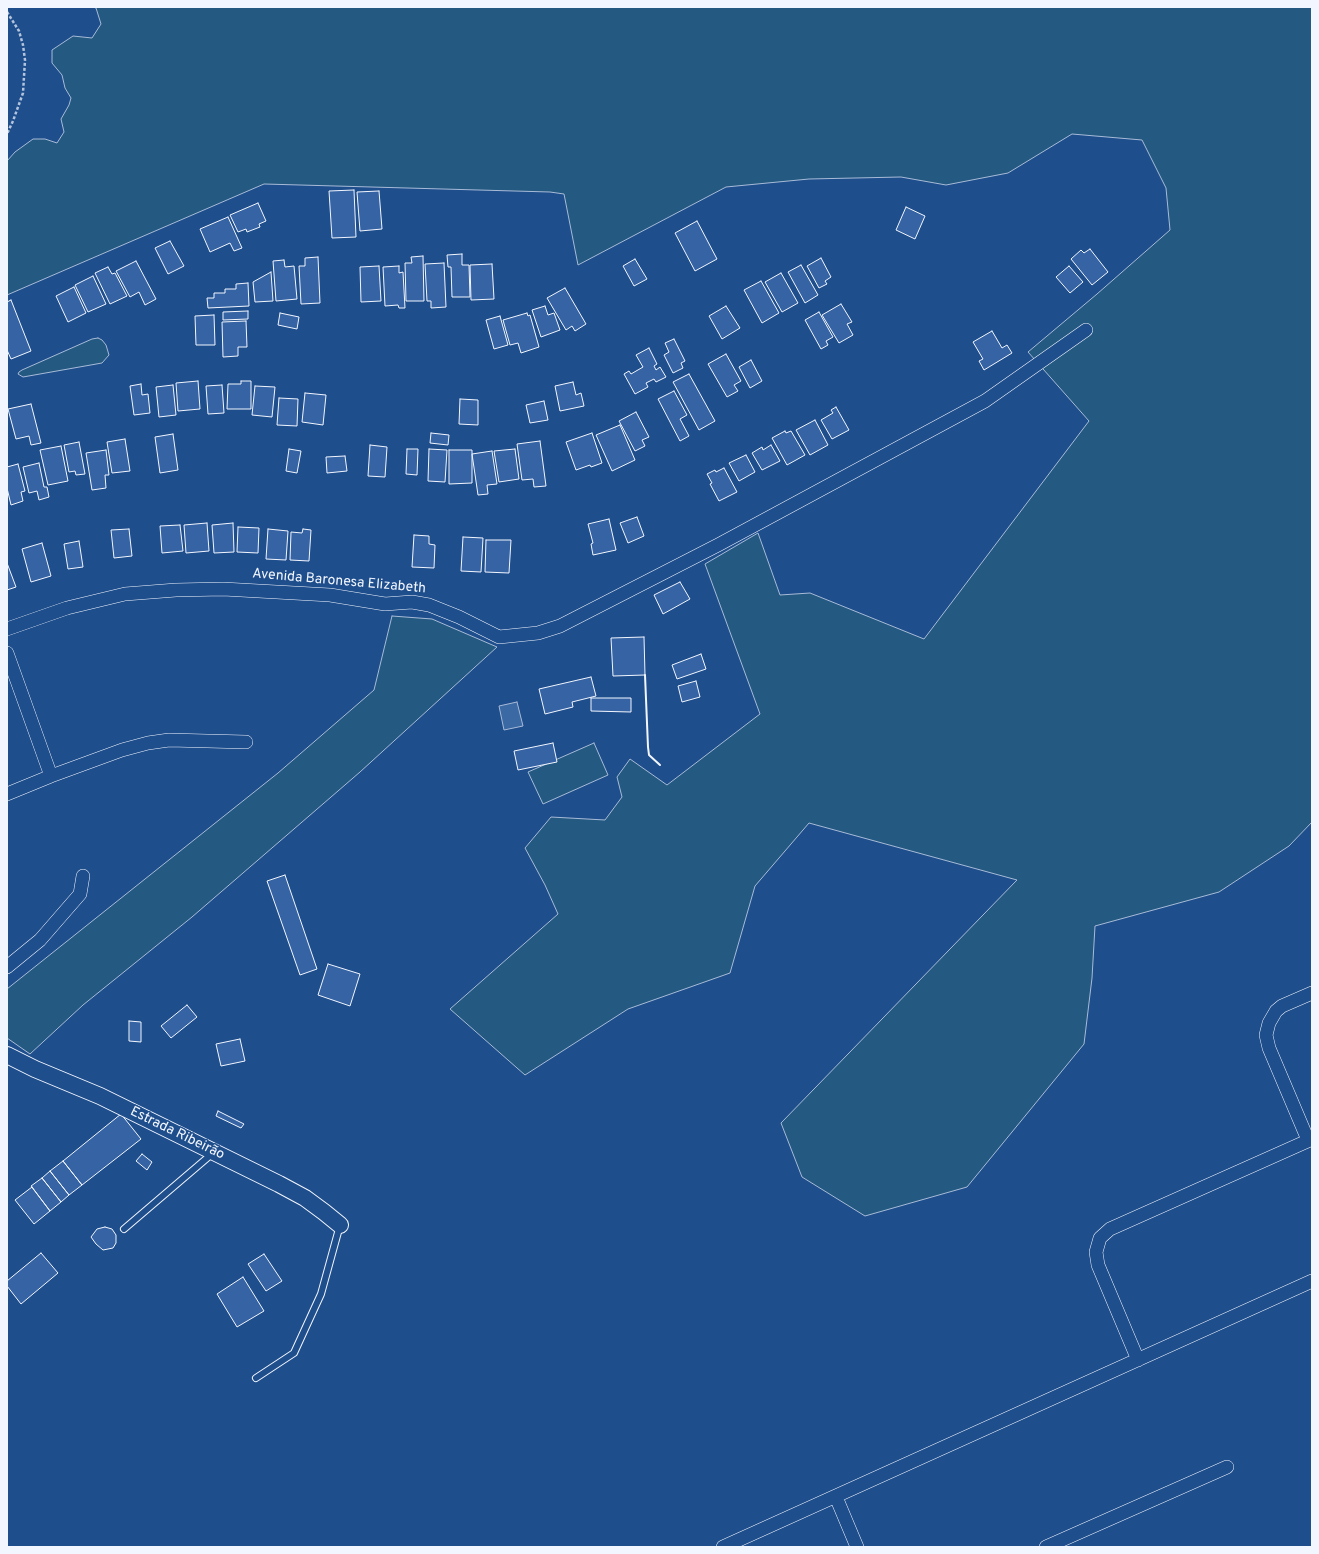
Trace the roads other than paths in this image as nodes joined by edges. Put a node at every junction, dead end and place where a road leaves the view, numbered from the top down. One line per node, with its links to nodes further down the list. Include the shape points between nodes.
1 (1086, 330): 2 (street, Avenida Baronesa Elizabeth, via 985,401 718,545 560,626 538,633 499,638 459,617 429,605 412,602 385,604 330,595 223,590 125,594 67,608)
2 (7, 629)
3 (7, 653): 5 (street)
4 (246, 742): 5 (street, via 169,740 148,743)
5 (51, 776): 6 (street)
6 (7, 794)
7 (83, 876): 8 (street, via 80,894 40,940)
8 (7, 967)
9 (1312, 993): 11 (street, via 1276,1011 1266,1035 1269,1048)
10 (7, 1055): 12 (street, Estrada Ribeirão, via 100,1096)
11 (1310, 1139): 16 (street, via 1110,1229 1100,1238 1096,1252 1098,1265)
12 (214, 1152): 13 (street, Estrada Ribeirão, via 305,1198); 14 (lane)
13 (340, 1225): 17 (lane, via 321,1294 294,1353)
14 (124, 1229)
15 (1312, 1281): 16 (street)
16 (1138, 1360): 19 (street)
17 (256, 1378)
18 (1227, 1467): 22 (street)
19 (836, 1497): 20 (street); 21 (street)
20 (723, 1547)
21 (857, 1547)
22 (1046, 1547)

